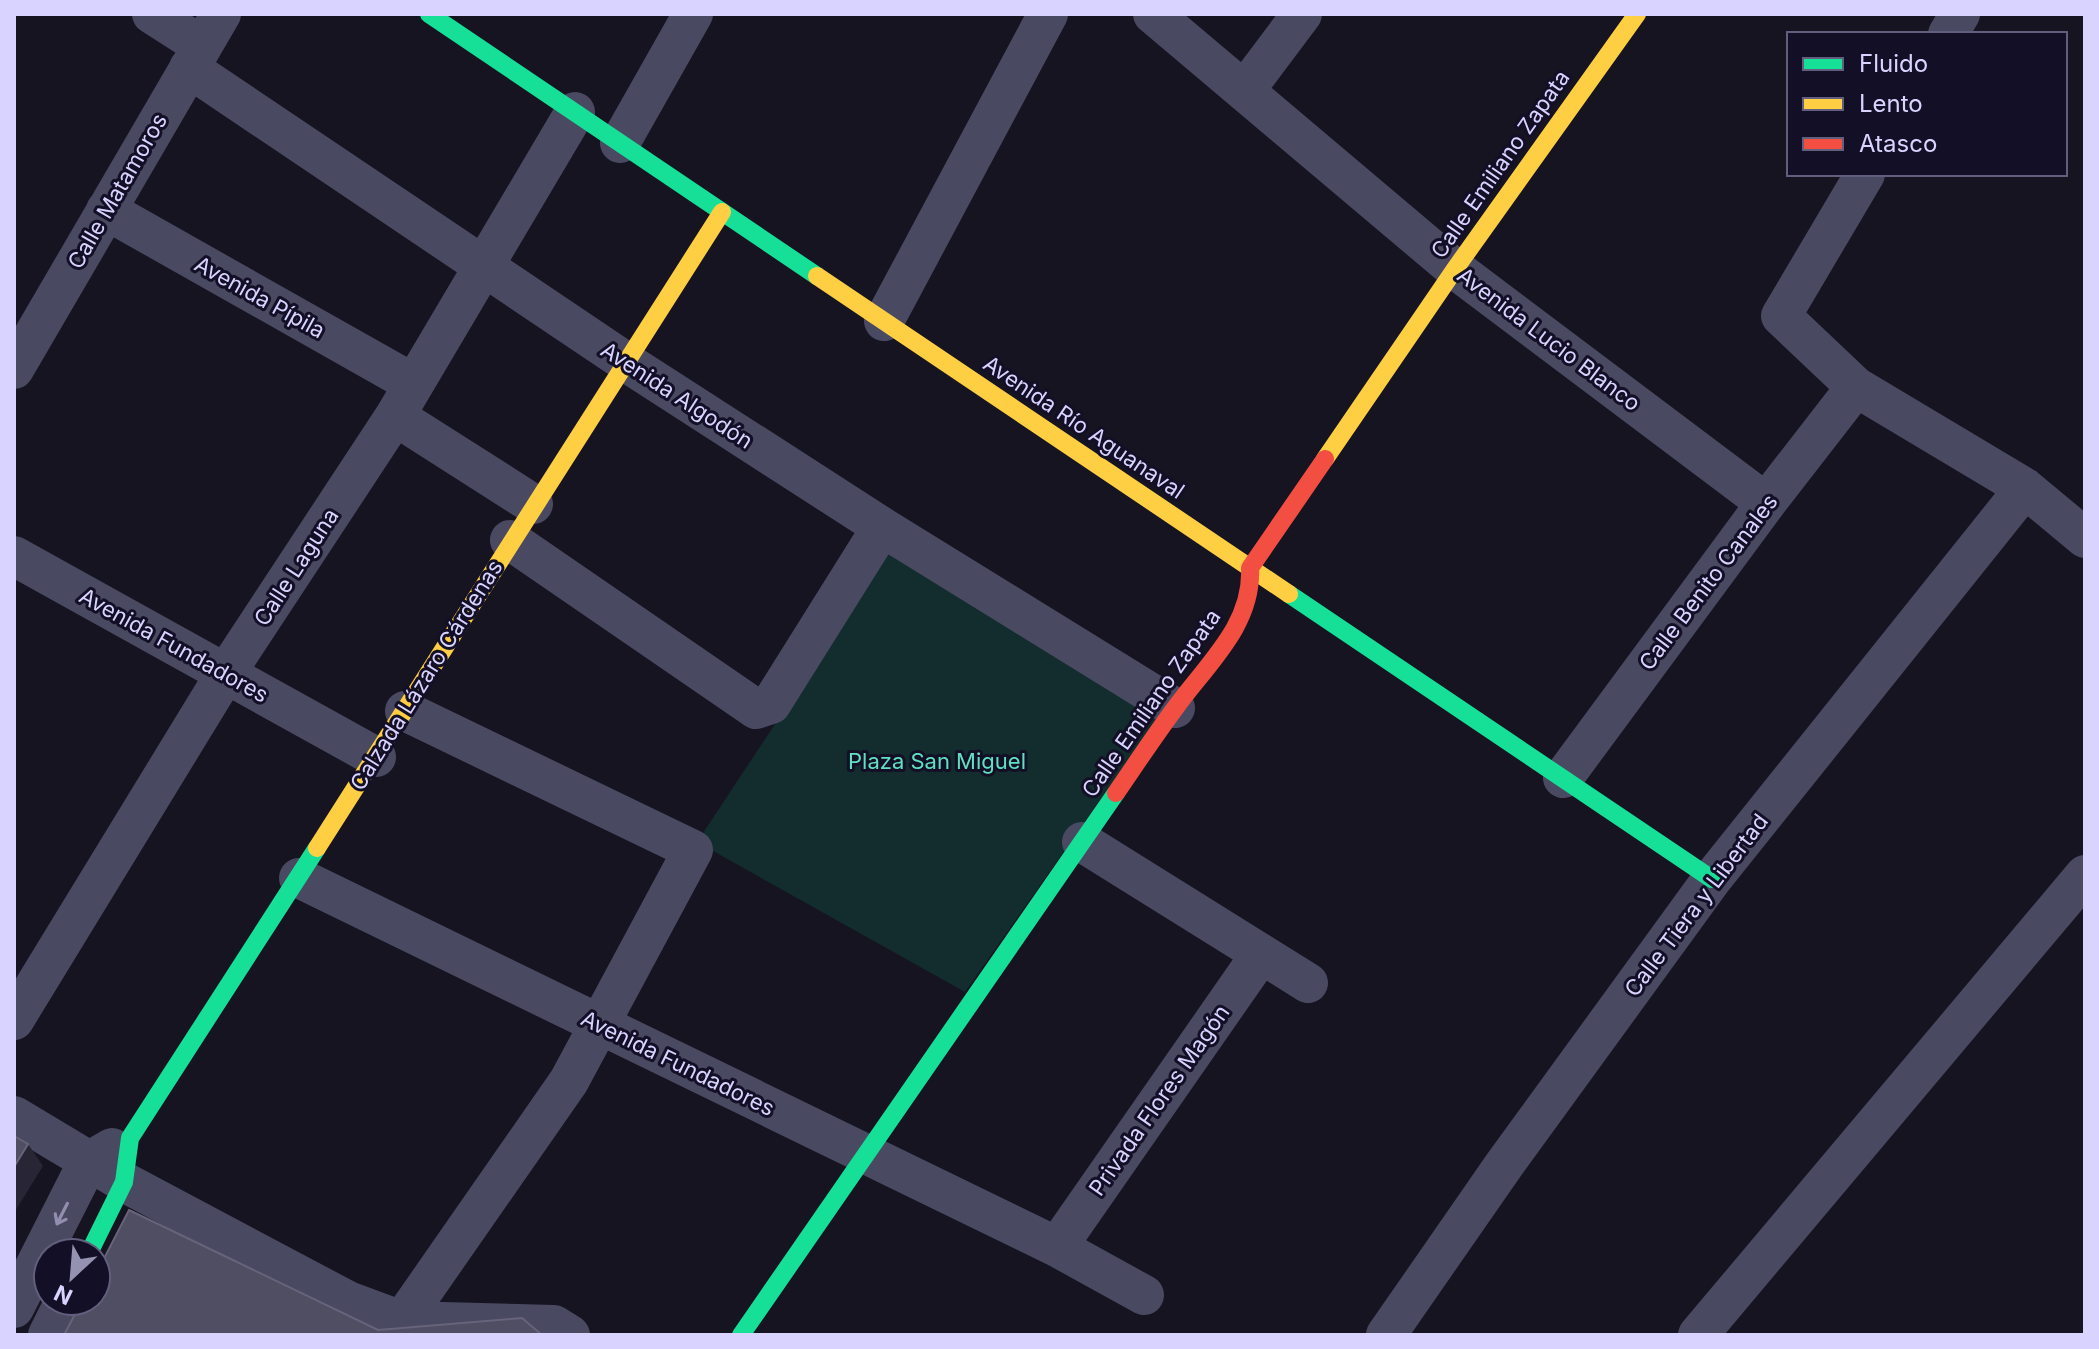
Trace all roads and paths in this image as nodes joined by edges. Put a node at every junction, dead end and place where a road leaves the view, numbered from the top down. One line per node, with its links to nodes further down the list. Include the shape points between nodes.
1 (152, 14): 10 (street, Avenida Algodón)
2 (429, 14): 12 (street, Avenida Río Aguanaval)
3 (693, 14): 13 (street)
4 (1048, 14): 19 (street)
5 (1153, 14): 11 (street, Avenida Lucio Blanco)
6 (1302, 14): 11 (street)
7 (1637, 14): 18 (street, Calle Emiliano Zapata)
8 (1960, 14): 9 (street)
9 (1949, 32)
10 (204, 43): 15 (street, Calle Matamoros); 17 (street, Avenida Algodón)
11 (1245, 90): 18 (street, Avenida Lucio Blanco)
12 (575, 112): 13 (street, Avenida Río Aguanaval); 17 (street, Calle Laguna)
13 (620, 143): 16 (street, Avenida Río Aguanaval)
14 (1864, 176): 22 (street, via 1781,316)
15 (106, 210): 21 (street, Calle Matamoros); 23 (street, Avenida Pípila)
16 (722, 212): 19 (street, Avenida Río Aguanaval); 20 (street, Calzada Lázaro Cárdenas)
17 (483, 268): 20 (street, Avenida Algodón); 23 (street, Calle Laguna)
18 (1455, 269): 25 (street, Avenida Lucio Blanco); 31 (street, Calle Emiliano Zapata)
19 (884, 321): 31 (street, Avenida Río Aguanaval)
20 (626, 362): 26 (street, Calzada Lázaro Cárdenas); 27 (street, Avenida Algodón)
21 (14, 369)
22 (1856, 387): 24 (street); 25 (street, Calle Benito Canales)
23 (405, 400): 26 (street, Avenida Pípila); 32 (street, Calle Laguna)
24 (2025, 488): 28 (street); 40 (street, Calle Tiera y Libertad)
25 (1766, 503): 36 (street, Calle Benito Canales)
26 (533, 504): 29 (street, Calzada Lázaro Cárdenas)
27 (882, 527): 29 (street, via 771,704 756,709); 33 (street, Avenida Algodón)
28 (2085, 538)
29 (510, 540): 34 (street, Calzada Lázaro Cárdenas)
30 (14, 556): 32 (street, Avenida Fundadores)
31 (1250, 568): 33 (street, Calle Emiliano Zapata, via 1246,608); 36 (street, Avenida Río Aguanaval)
32 (226, 673): 35 (street, Avenida Fundadores); 43 (street, Calle Laguna)
33 (1175, 708): 37 (street, Calle Emiliano Zapata)
34 (405, 711): 35 (street, Calzada Lázaro Cárdenas); 44 (street, via 693,850)
35 (376, 757): 39 (street, Calzada Lázaro Cárdenas)
36 (1563, 778): 40 (street, Avenida Río Aguanaval)
37 (1082, 842): 41 (street); 47 (street, Calle Emiliano Zapata)
38 (2085, 875): 60 (street)
39 (299, 878): 44 (street, Avenida Fundadores); 46 (street, Calzada Lázaro Cárdenas)
40 (1712, 879): 59 (street, Calle Tiera y Libertad)
41 (1261, 954): 42 (street); 51 (street, Privada Flores Magón)
42 (1308, 983)
43 (14, 1020)
44 (598, 1024): 47 (street, Avenida Fundadores); 55 (street, via 569,1081)
45 (14, 1116): 48 (street)
46 (130, 1138): 48 (street, Calzada Lázaro Cárdenas); 49 (street, Calzada Lázaro Cárdenas)
47 (867, 1154): 51 (street, Avenida Fundadores); 58 (street, Calle Emiliano Zapata)
48 (88, 1162): 49 (street); 53 (street, one-way to 53)
49 (124, 1182): 50 (street, Calzada Lázaro Cárdenas); 55 (street, via 348,1301)
50 (97, 1237)
51 (1057, 1247): 52 (street, Avenida Fundadores)
52 (1144, 1295)
53 (14, 1308)
54 (57, 1317): 56 (street)
55 (402, 1321): 57 (street, via 554,1325)
56 (48, 1335)
57 (570, 1335)
58 (741, 1335)
59 (1386, 1335)
60 (1698, 1335)

